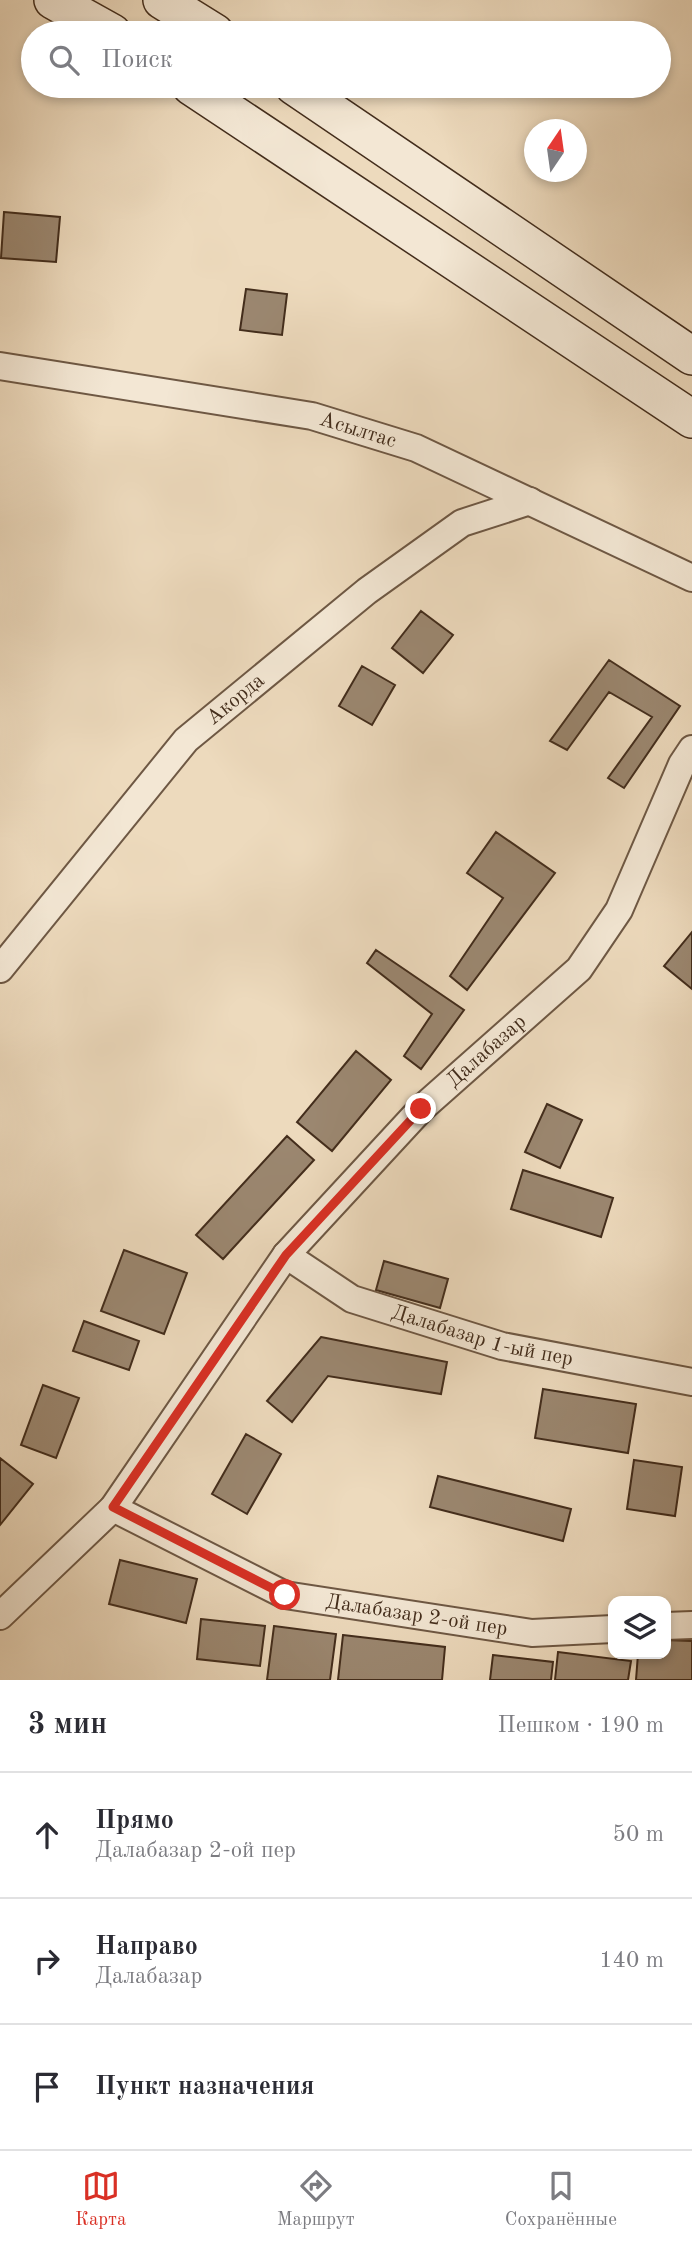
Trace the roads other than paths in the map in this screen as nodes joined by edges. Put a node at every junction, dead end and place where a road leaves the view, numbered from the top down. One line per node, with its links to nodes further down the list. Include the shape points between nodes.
1 (53, 0): 3 (main road)
2 (162, 0): 4 (main road)
3 (91, 21)
4 (196, 21)
5 (209, 98): 9 (main road)
6 (312, 98): 7 (main road)
7 (692, 356)
8 (0, 366): 10 (street, Асылтас, via 312,416 416,448)
9 (692, 419)
10 (530, 501): 11 (street, Асылтас); 14 (street, Акорда, via 462,523 367,590 186,740)
11 (692, 578)
12 (692, 749): 16 (street, Далабазар, via 619,910 579,969 421,1109)
13 (0, 935): 14 (street)
14 (26, 937): 15 (street, Акорда)
15 (0, 969)
16 (286, 1255): 17 (street, Далабазар 1-ый пер, via 352,1299 490,1342); 18 (street, Далабазар)
17 (692, 1381)
18 (113, 1507): 19 (street, Далабазар); 22 (street, Далабазар 2-ой пер, via 285,1595 532,1633)
19 (0, 1616)
20 (692, 1625): 21 (street)
21 (671, 1626)
22 (608, 1629)

